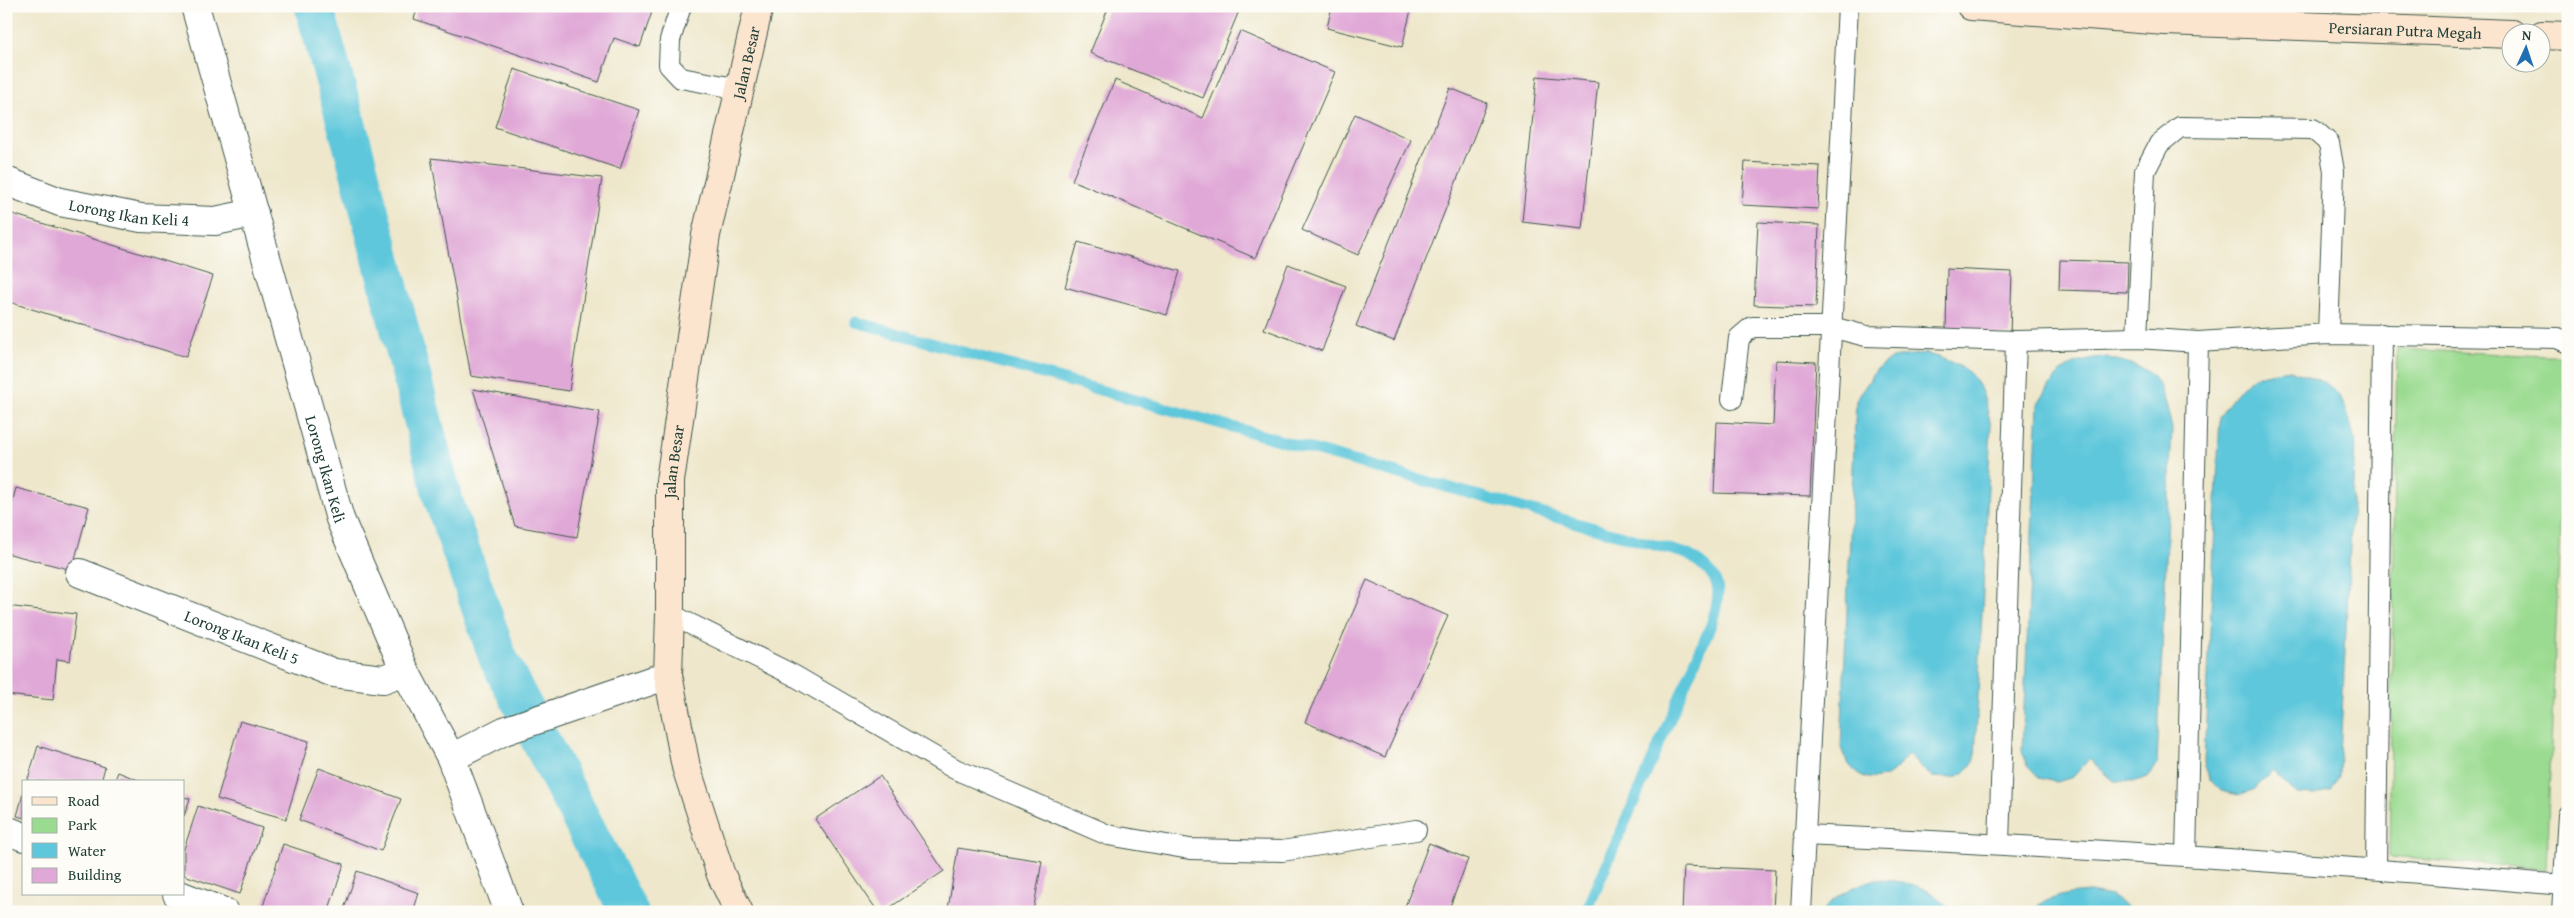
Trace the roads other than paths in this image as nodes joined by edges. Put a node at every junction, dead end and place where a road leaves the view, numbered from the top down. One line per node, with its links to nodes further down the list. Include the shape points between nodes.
1 (195, 6): 11 (street, Lorong Ikan Keli)
2 (681, 6): 9 (lane, via 670,40 669,65 681,78)
3 (758, 6): 9 (street, Jalan Besar)
4 (1848, 6): 12 (lane)
5 (1971, 6): 6 (street, Persiaran Putra Megah, via 2165,21)
6 (2502, 34)
7 (2552, 35): 8 (street)
8 (2568, 36)
9 (740, 89): 21 (street, Jalan Besar, via 706,235 670,481)
10 (6, 181): 11 (street, Lorong Ikan Keli 4, via 60,202 141,218 215,221)
11 (254, 213): 22 (street, Lorong Ikan Keli, via 340,519)
12 (1831, 327): 16 (lane, via 1866,336); 19 (lane, via 1752,327 1739,338); 28 (lane)
13 (2328, 334): 14 (lane); 15 (lane, via 2334,171 2330,143 2313,129 2180,127 2159,144 2146,171); 17 (lane)
14 (2382, 334): 18 (lane, via 2557,338); 32 (lane)
15 (2137, 338): 16 (lane); 17 (lane)
16 (2016, 341): 30 (lane)
17 (2198, 342): 31 (lane)
18 (2568, 343)
19 (1732, 400)
20 (80, 573): 22 (street, Lorong Ikan Keli 5, via 334,673 383,679)
21 (670, 614): 23 (street, Jalan Besar); 27 (lane, via 793,675 956,769 1108,835 1190,849 1282,851)
22 (405, 671): 24 (street, Lorong Ikan Keli)
23 (668, 674): 24 (street, via 504,731); 37 (street, Jalan Besar, via 686,767 721,875)
24 (451, 758): 36 (street, Lorong Ikan Keli)
25 (2568, 815): 33 (lane)
26 (6, 830): 29 (street)
27 (1416, 830)
28 (1804, 835): 30 (lane); 38 (lane)
29 (22, 836)
30 (1999, 844): 31 (lane)
31 (2186, 856): 32 (lane)
32 (2376, 869): 33 (lane)
33 (2563, 885): 39 (lane)
34 (182, 896): 35 (street)
35 (224, 912)
36 (509, 912)
37 (739, 912)
38 (1801, 912)
39 (2562, 912)

